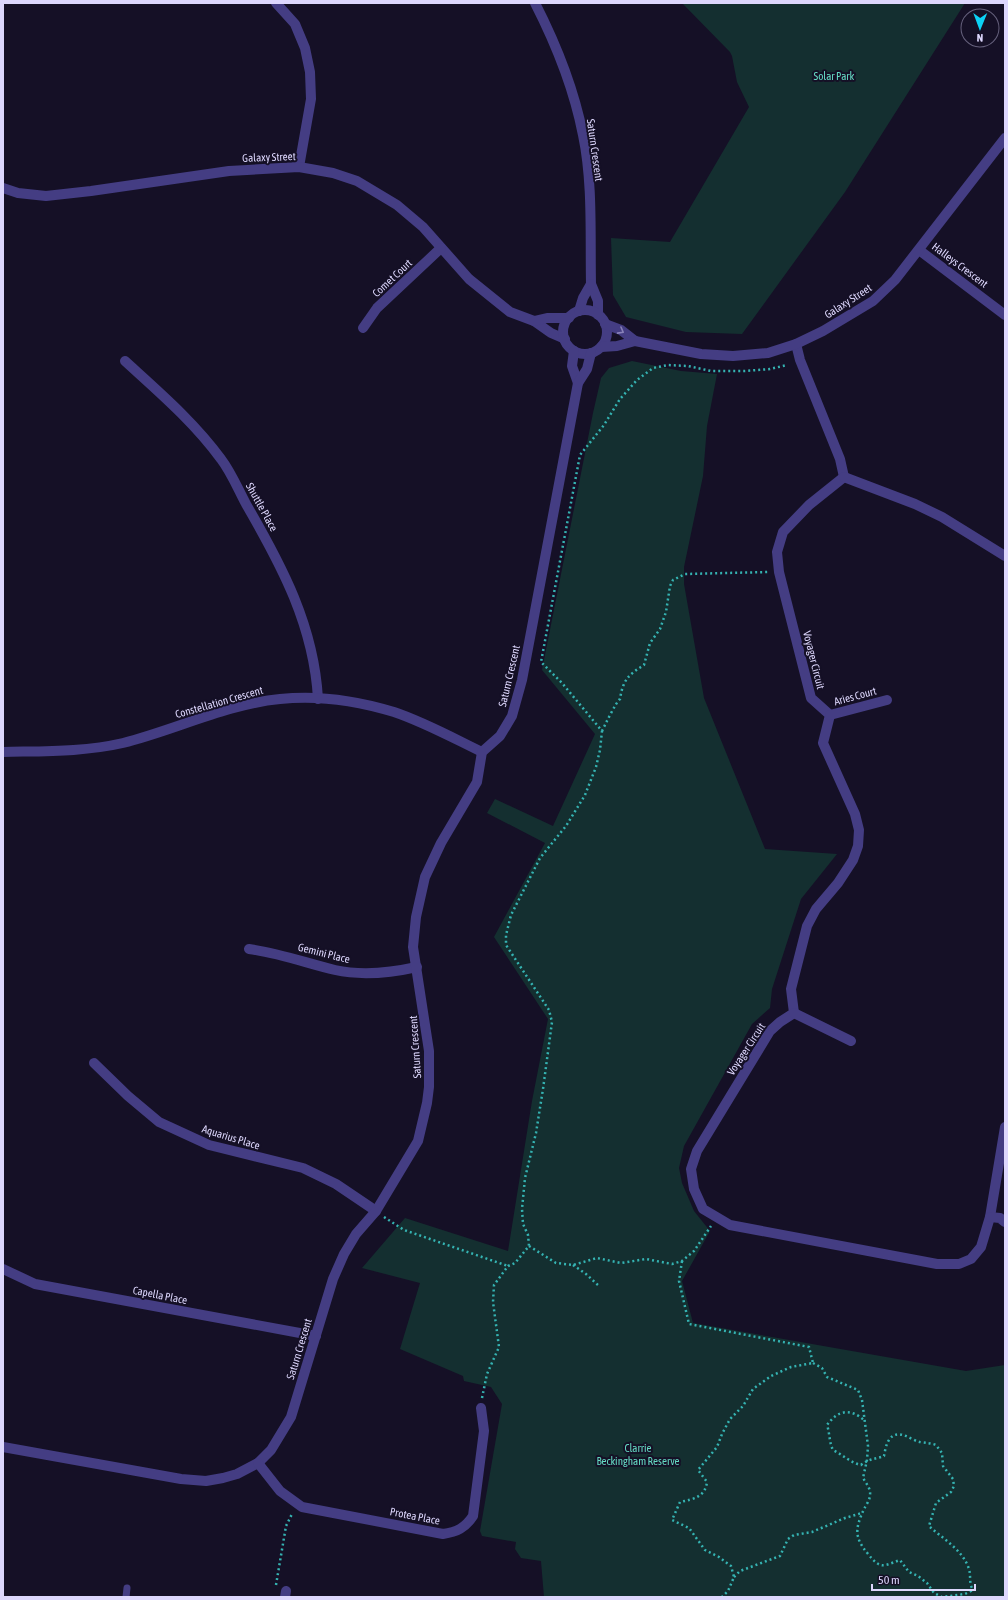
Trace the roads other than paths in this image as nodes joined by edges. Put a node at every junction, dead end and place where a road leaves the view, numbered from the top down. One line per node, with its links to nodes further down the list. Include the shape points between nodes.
1 (276, 3): 4 (street, via 295,24 305,48 310,72 311,99)
2 (535, 3): 8 (street, Saturn Crescent, via 551,36 583,134 588,171)
3 (1005, 138): 7 (street, Galaxy Street)
4 (299, 167): 5 (street, Galaxy Street, via 228,171 46,196 18,193); 6 (street, Galaxy Street, via 333,173 357,182 397,205)
5 (3, 188)
6 (441, 248): 13 (street, Galaxy Street, via 469,280 510,312); 15 (street, Comet Court, via 377,308)
7 (919, 250): 10 (street, Halleys Crescent); 18 (street, Galaxy Street, via 895,280 873,301)
8 (591, 284): 9 (street, Saturn Crescent); 11 (street, Saturn Crescent, via 598,301)
9 (579, 311): 11 (street); 12 (street)
10 (1005, 314)
11 (598, 315): 14 (street)
12 (569, 318): 13 (street, Galaxy Street); 16 (street, via 564,329)
13 (534, 321): 16 (street, Galaxy Street)
14 (605, 324): 17 (street, Galaxy Street, one-way to 17, via 621,330); 19 (street, via 606,336)
15 (363, 328)
16 (565, 339): 20 (street)
17 (635, 341): 18 (street, Galaxy Street, via 702,354 733,356 768,353); 19 (street, Galaxy Street, via 617,346)
18 (796, 344): 24 (street, via 840,459)
19 (601, 346): 21 (street)
20 (574, 351): 21 (street); 23 (street, Saturn Crescent, via 572,366)
21 (591, 353): 23 (street, Saturn Crescent, via 587,369)
22 (125, 361): 26 (street, Shuttle Place, via 172,404 221,459 264,534 294,595 307,632)
23 (578, 383): 30 (street, Saturn Crescent, via 522,680 512,716 500,736)
24 (844, 477): 25 (street, via 942,517); 28 (street, Voyager Circuit, via 809,505 783,532 777,552 779,572 811,698)
25 (1005, 556)
26 (318, 699): 29 (street, Constellation Crescent, via 256,702 123,743 90,749); 30 (street, Constellation Crescent, via 351,702 394,712)
27 (886, 700): 28 (street, Aries Court)
28 (830, 715): 33 (street, via 823,744 855,814 859,830 858,846 853,860 816,909 807,926 791,989)
29 (3, 752)
30 (482, 752): 32 (street, Saturn Crescent, via 477,782 441,843 426,876 416,917 413,946)
31 (249, 949): 32 (street, Gemini Place, via 271,952 343,971 389,973)
32 (417, 967): 37 (street, Saturn Crescent, via 429,1051 427,1103 418,1141)
33 (794, 1013): 34 (street); 38 (street, Voyager Circuit, via 770,1031 697,1151 691,1169 694,1189 703,1209 730,1225 937,1264 959,1264 971,1259 981,1247)
34 (851, 1041)
35 (94, 1063): 37 (street, Aquarius Place, via 159,1122 209,1145 303,1168 336,1184)
36 (1005, 1127): 38 (street, Voyager Circuit)
37 (376, 1211): 41 (street, Saturn Crescent, via 356,1234 344,1254 333,1279)
38 (990, 1217): 39 (street, via 1000,1218)
39 (1005, 1222)
40 (3, 1269): 41 (street, Capella Place, via 34,1284)
41 (316, 1336): 44 (street, Saturn Crescent, via 291,1417 271,1450)
42 (481, 1408): 44 (street, Protea Place, via 484,1431 473,1516 462,1529 443,1534 302,1507 280,1491)
43 (3, 1447): 44 (street, Saturn Crescent, via 206,1481 237,1474)
44 (258, 1463)
45 (127, 1588): 46 (lane)
46 (126, 1597)

